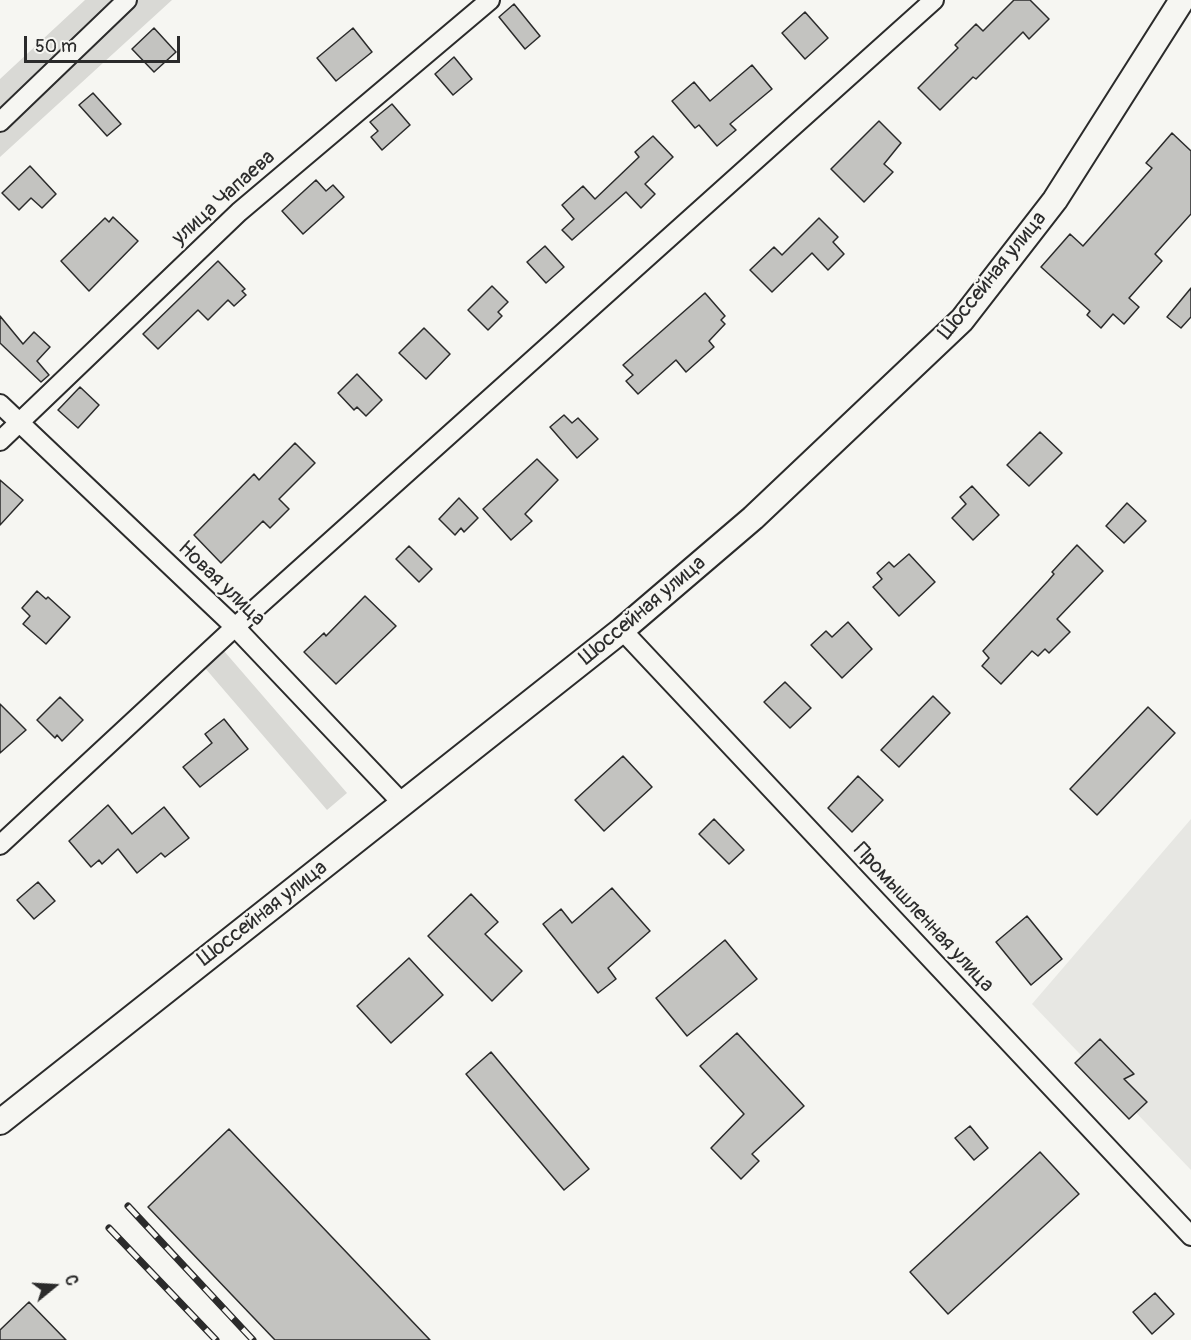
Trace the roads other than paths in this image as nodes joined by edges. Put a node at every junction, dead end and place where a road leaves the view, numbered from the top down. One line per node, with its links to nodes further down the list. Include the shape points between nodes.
1 (127, 0): 5 (street)
2 (490, 0): 7 (street, улица Чапаева, via 239,212)
3 (934, 0): 9 (street)
4 (1182, 0): 10 (main road, Шоссейная улица, via 1055,200 962,320 753,518)
5 (0, 122)
6 (0, 404): 7 (street, Новая улица)
7 (18, 422): 8 (street, улица Чапаева); 9 (street, Новая улица)
8 (0, 441)
9 (235, 627): 11 (street, Новая улица); 12 (street)
10 (622, 630): 11 (main road, Шоссейная улица); 14 (street, Промышленная улица)
11 (403, 804): 13 (main road, Шоссейная улица)
12 (0, 845)
13 (0, 1122)
14 (1191, 1236)

